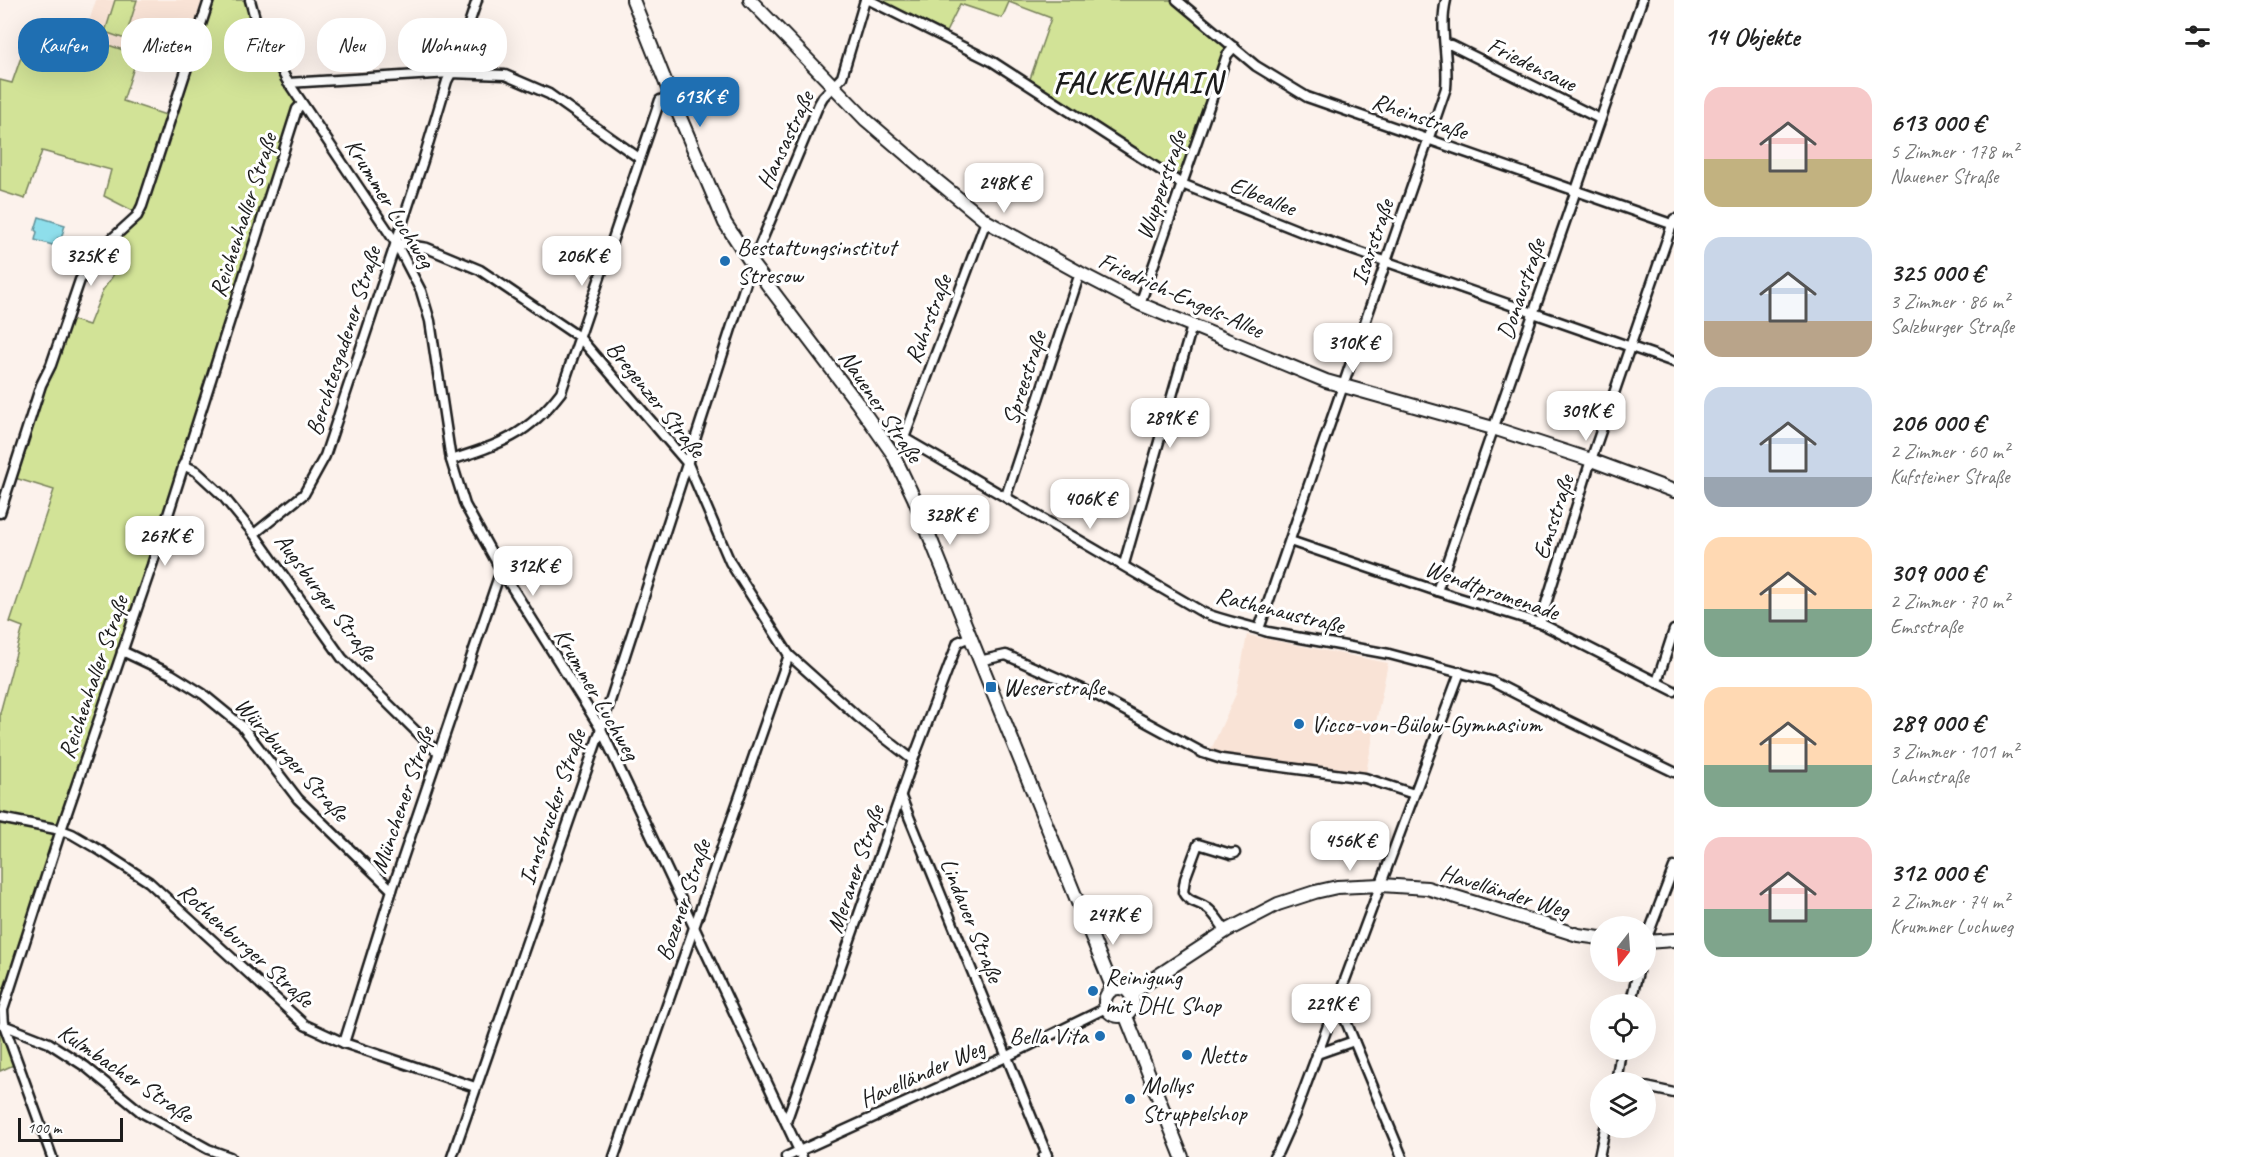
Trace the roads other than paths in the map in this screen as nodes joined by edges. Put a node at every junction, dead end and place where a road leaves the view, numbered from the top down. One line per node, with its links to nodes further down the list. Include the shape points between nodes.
1 (209, 0): 43 (street, via 142,206 80,280 51,365 40,385)
2 (250, 0): 13 (street, Krummer Luchweg)
3 (477, 0): 12 (street, Berchtesgadener Straße)
4 (633, 0): 15 (street, Nauener Straße)
5 (750, 0): 14 (street, Friedrich-Engels-Allee)
6 (867, 0): 14 (street, Hansastraße, via 842,77); 20 (street, Elbeallee, via 993,62)
7 (1177, 0): 11 (street, Rheinstraße)
8 (1446, 0): 10 (street, Isarstraße, via 1442,24)
9 (1642, 0): 17 (street, Donaustraße)
10 (1446, 45): 17 (street, Friedensaue); 18 (street, Isarstraße, via 1446,88)
11 (1233, 47): 18 (street, Rheinstraße, via 1307,97); 20 (street, Wupperstraße)
12 (451, 73): 13 (street); 19 (street, via 506,75 549,94); 24 (street, Berchtesgadener Straße)
13 (288, 83): 16 (street, Krummer Luchweg)
14 (832, 87): 22 (street, Friedrich-Engels-Allee); 26 (street, Hansastraße, via 819,104)
15 (671, 96): 19 (street, via 660,100); 26 (street, Nauener Straße, via 717,207)
16 (302, 104): 24 (street, Krummer Luchweg); 40 (street, Reichenhaller Straße, via 297,109)
17 (1600, 119): 21 (street, Donaustraße)
18 (1429, 140): 21 (street, Rheinstraße); 25 (street, Isarstraße)
19 (639, 158): 31 (street)
20 (1182, 184): 25 (street, Elbeallee); 28 (street, Wupperstraße)
21 (1576, 190): 23 (street, Rheinstraße); 29 (street, Donaustraße)
22 (987, 221): 27 (street, Friedrich-Engels-Allee); 36 (street, Ruhrstraße)
23 (1673, 223): 32 (street, Emsstraße)
24 (396, 243): 31 (street, Bregenzer Straße, via 427,248 480,270); 37 (street, Krummer Luchweg, via 422,291 430,321); 44 (street, Berchtesgadener Straße, via 314,480 294,504)
25 (1386, 263): 29 (street, Elbeallee); 34 (street, Isarstraße)
26 (752, 264): 39 (street, Innsbrucker Straße); 52 (street, Nauener Straße, via 893,454)
27 (1080, 273): 28 (street, Friedrich-Engels-Allee); 42 (street, Spreestraße)
28 (1140, 304): 30 (street, Friedrich-Engels-Allee)
29 (1533, 314): 32 (street, Elbeallee); 35 (street, Donaustraße)
30 (1192, 326): 34 (street, Friedrich-Engels-Allee); 46 (street)
31 (579, 337): 37 (street, via 561,392 546,412 513,437); 39 (street, Bregenzer Straße)
32 (1630, 348): 33 (street, Elbeallee); 38 (street, Emsstraße)
33 (1674, 362)
34 (1343, 387): 35 (street, Friedrich-Engels-Allee); 45 (street, Isarstraße)
35 (1494, 428): 38 (street, Friedrich-Engels-Allee); 48 (street, Donaustraße)
36 (907, 431): 42 (street, Rathenaustraße, via 904,438)
37 (451, 460): 47 (street, Krummer Luchweg, via 465,505)
38 (1591, 460): 41 (street, Friedrich-Engels-Allee); 49 (street, Emsstraße)
39 (688, 464): 54 (street, Bregenzer Straße, via 730,562); 59 (street, Innsbrucker Straße)
40 (183, 465): 44 (street, Augsburger Straße, via 196,471 222,495); 53 (street, Reichenhaller Straße)
41 (1674, 491)
42 (1006, 496): 46 (street, Rathenaustraße)
43 (0, 513)
44 (254, 534): 60 (street, Augsburger Straße, via 342,658)
45 (1290, 541): 48 (street, Wendtpromenade); 50 (street, Isarstraße)
46 (1124, 564): 50 (street, Rathenaustraße, via 1204,613)
47 (501, 570): 59 (street, Krummer Luchweg); 60 (street, Münchener Straße)
48 (1437, 591): 49 (street, Wendtpromenade)
49 (1540, 623): 57 (street, Wendtpromenade)
50 (1259, 629): 56 (street, Rathenaustraße)
51 (1674, 630): 57 (street)
52 (970, 637): 55 (street, Nauener Straße); 61 (street, Meraner Straße, via 958,642)
53 (122, 651): 66 (street, Reichenhaller Straße); 70 (street, Würzburger Straße, via 203,694 242,726 298,799)
54 (789, 656): 61 (street, Bregenzer Straße); 72 (street, Bozener Straße)
55 (979, 661): 63 (street, via 1006,655 1222,759 1365,778); 77 (street, Nauener Straße)
56 (1460, 672): 62 (street, Rathenaustraße, via 1491,681); 63 (street)
57 (1657, 682): 58 (street, Wendtpromenade)
58 (1674, 691)
59 (601, 729): 72 (street, Krummer Luchweg); 87 (street, Innsbrucker Straße)
60 (438, 753): 70 (street, Münchener Straße)
61 (913, 760): 64 (street, Meraner Straße)
62 (1674, 772)
63 (1414, 794): 69 (street)
64 (901, 797): 86 (street, Lindauer Straße); 90 (street, Meraner Straße)
65 (0, 818): 66 (street, Rothenburger Straße)
66 (61, 830): 82 (street, Reichenhaller Straße, via 3,1010); 84 (street, Rothenburger Straße, via 149,882 305,1025)
67 (1235, 853): 73 (street, via 1198,844 1183,892 1215,915)
68 (1674, 867): 71 (street)
69 (1381, 885): 73 (street, Havelländer Weg, via 1315,892 1278,904); 74 (street, Havelländer Weg, via 1426,888); 80 (street)
70 (392, 890): 84 (street, Münchener Straße)
71 (1655, 916)
72 (693, 928): 90 (street, Krummer Luchweg); 96 (street, Bozener Straße)
73 (1226, 931): 78 (street, Havelländer Weg)
74 (1590, 937)
75 (1674, 940): 76 (street)
76 (1656, 941)
77 (1113, 989): 78 (street, via 1123,988); 79 (street, via 1105,999)
78 (1130, 994): 81 (street, via 1133,1003)
79 (1106, 1008): 81 (street, via 1112,1014); 86 (street, Havelländer Weg)
80 (1333, 1012): 83 (street, via 1345,1019); 85 (street)
81 (1125, 1014): 99 (street)
82 (2, 1024): 93 (street); 94 (street, Kulmbacher Straße, via 49,1043 141,1112)
83 (1354, 1041): 85 (street); 101 (street)
84 (344, 1043): 87 (street, Rothenburger Straße)
85 (1317, 1054): 100 (street)
86 (1006, 1058): 92 (street, Havelländer Weg); 98 (street, Lindauer Straße, via 1047,1155)
87 (475, 1087): 95 (street, Innsbrucker Straße)
88 (1656, 1089): 89 (street)
89 (1674, 1092)
90 (786, 1122): 92 (street, Krummer Luchweg)
91 (1603, 1138): 102 (street)
92 (801, 1154): 97 (street, Havelländer Weg)
93 (52, 1157)
94 (230, 1157)
95 (452, 1157)
96 (614, 1157)
97 (786, 1157)
98 (1043, 1157)
99 (1182, 1157)
100 (1274, 1157)
101 (1402, 1157)
102 (1599, 1157)

